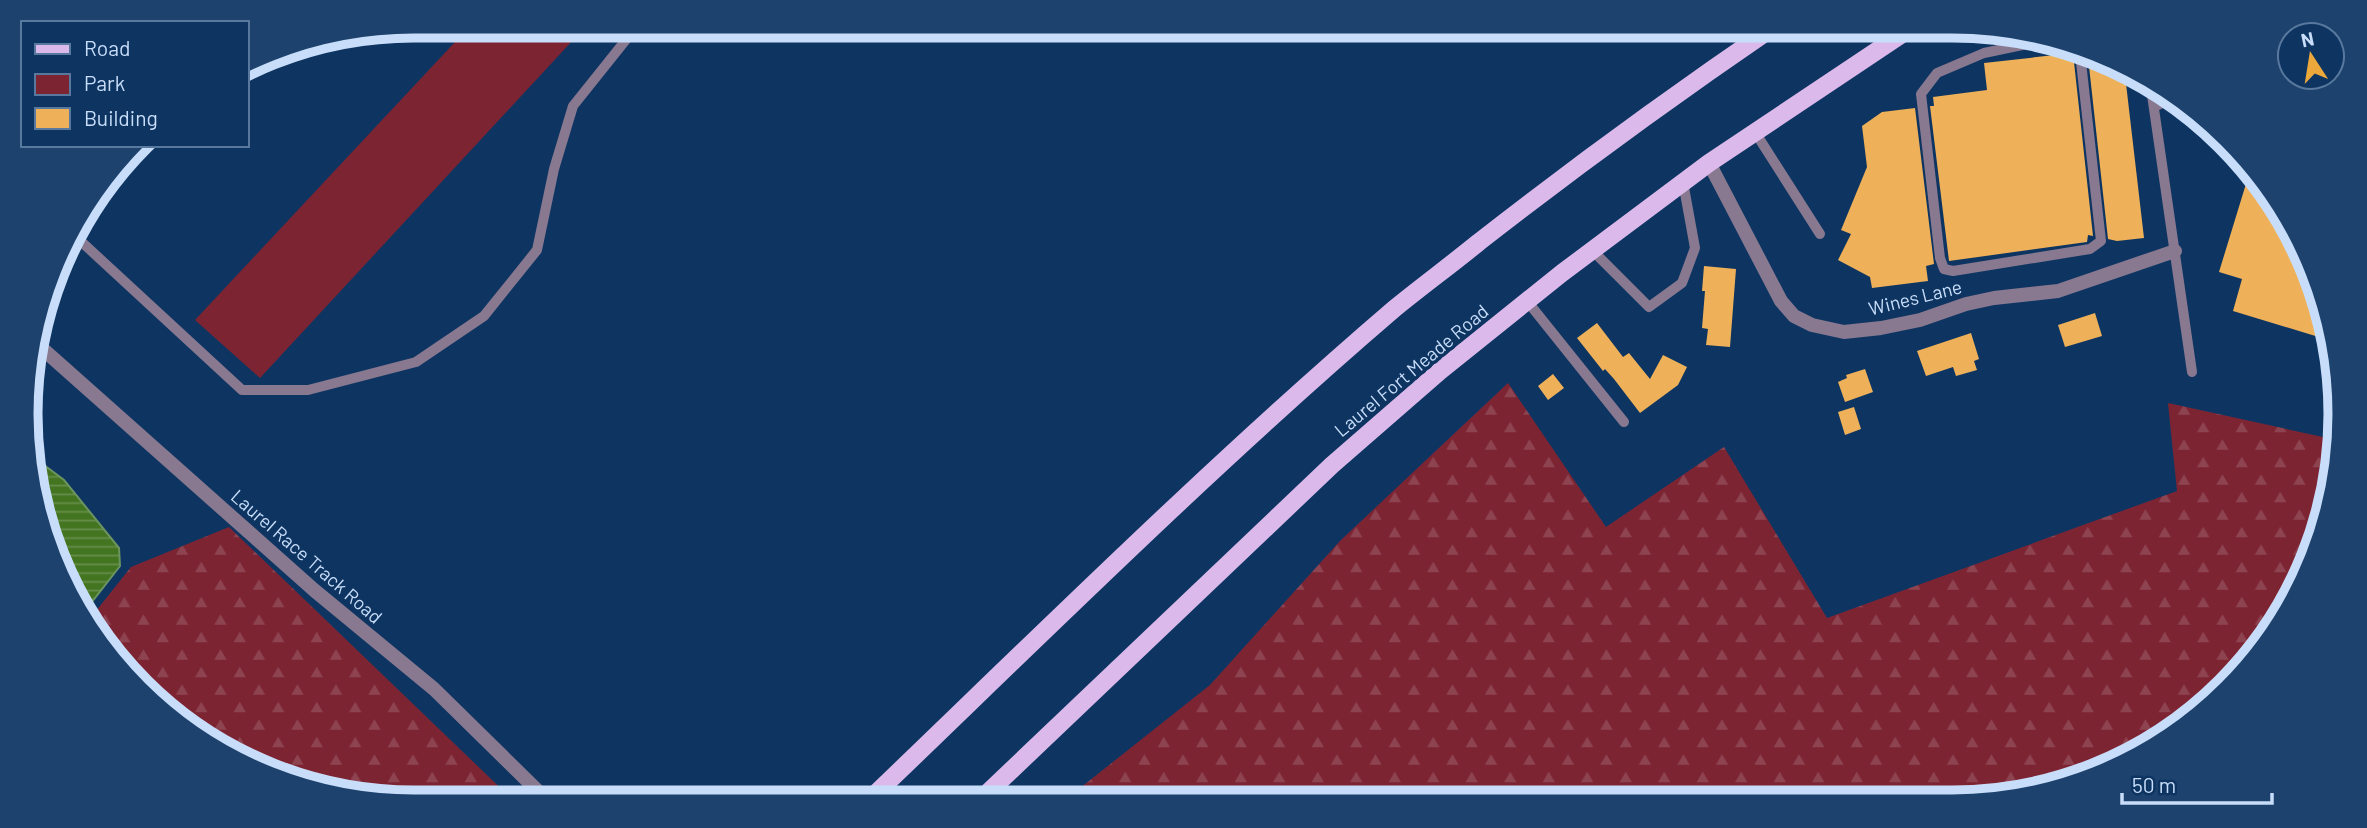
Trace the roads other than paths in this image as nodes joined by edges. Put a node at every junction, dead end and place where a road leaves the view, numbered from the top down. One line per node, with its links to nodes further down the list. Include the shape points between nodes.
1 (627, 38): 13 (lane, via 573,106 537,250 484,316 416,362 308,390 242,390)
2 (1757, 38): 21 (main road, via 1672,96 1396,307 1285,405)
3 (1896, 38): 9 (main road, Laurel Fort Meade Road)
4 (2017, 44): 5 (lane, via 1937,73 1921,94 1944,269 2090,249 2101,241)
5 (2081, 61)
6 (2152, 96): 8 (lane)
7 (2163, 103): 8 (lane)
8 (2154, 107): 15 (lane)
9 (1755, 132): 10 (main road, Laurel Fort Meade Road); 12 (lane)
10 (1709, 163): 11 (main road, Laurel Fort Meade Road); 15 (street, Wines Lane, via 1781,301 1794,316 1812,325 1844,332 1920,320 1994,298 2058,291)
11 (1683, 182): 14 (main road, Laurel Fort Meade Road); 14 (lane, via 1695,248 1682,283 1649,307)
12 (1820, 234)
13 (81, 241)
14 (1592, 250): 16 (main road, Laurel Fort Meade Road)
15 (2175, 251): 18 (lane)
16 (1527, 301): 19 (lane); 22 (main road, Laurel Fort Meade Road, via 1332,465)
17 (44, 350): 20 (street, Laurel Race Track Road, via 434,690)
18 (2193, 372)
19 (1624, 422)
20 (536, 790)
21 (879, 790)
22 (991, 790)

